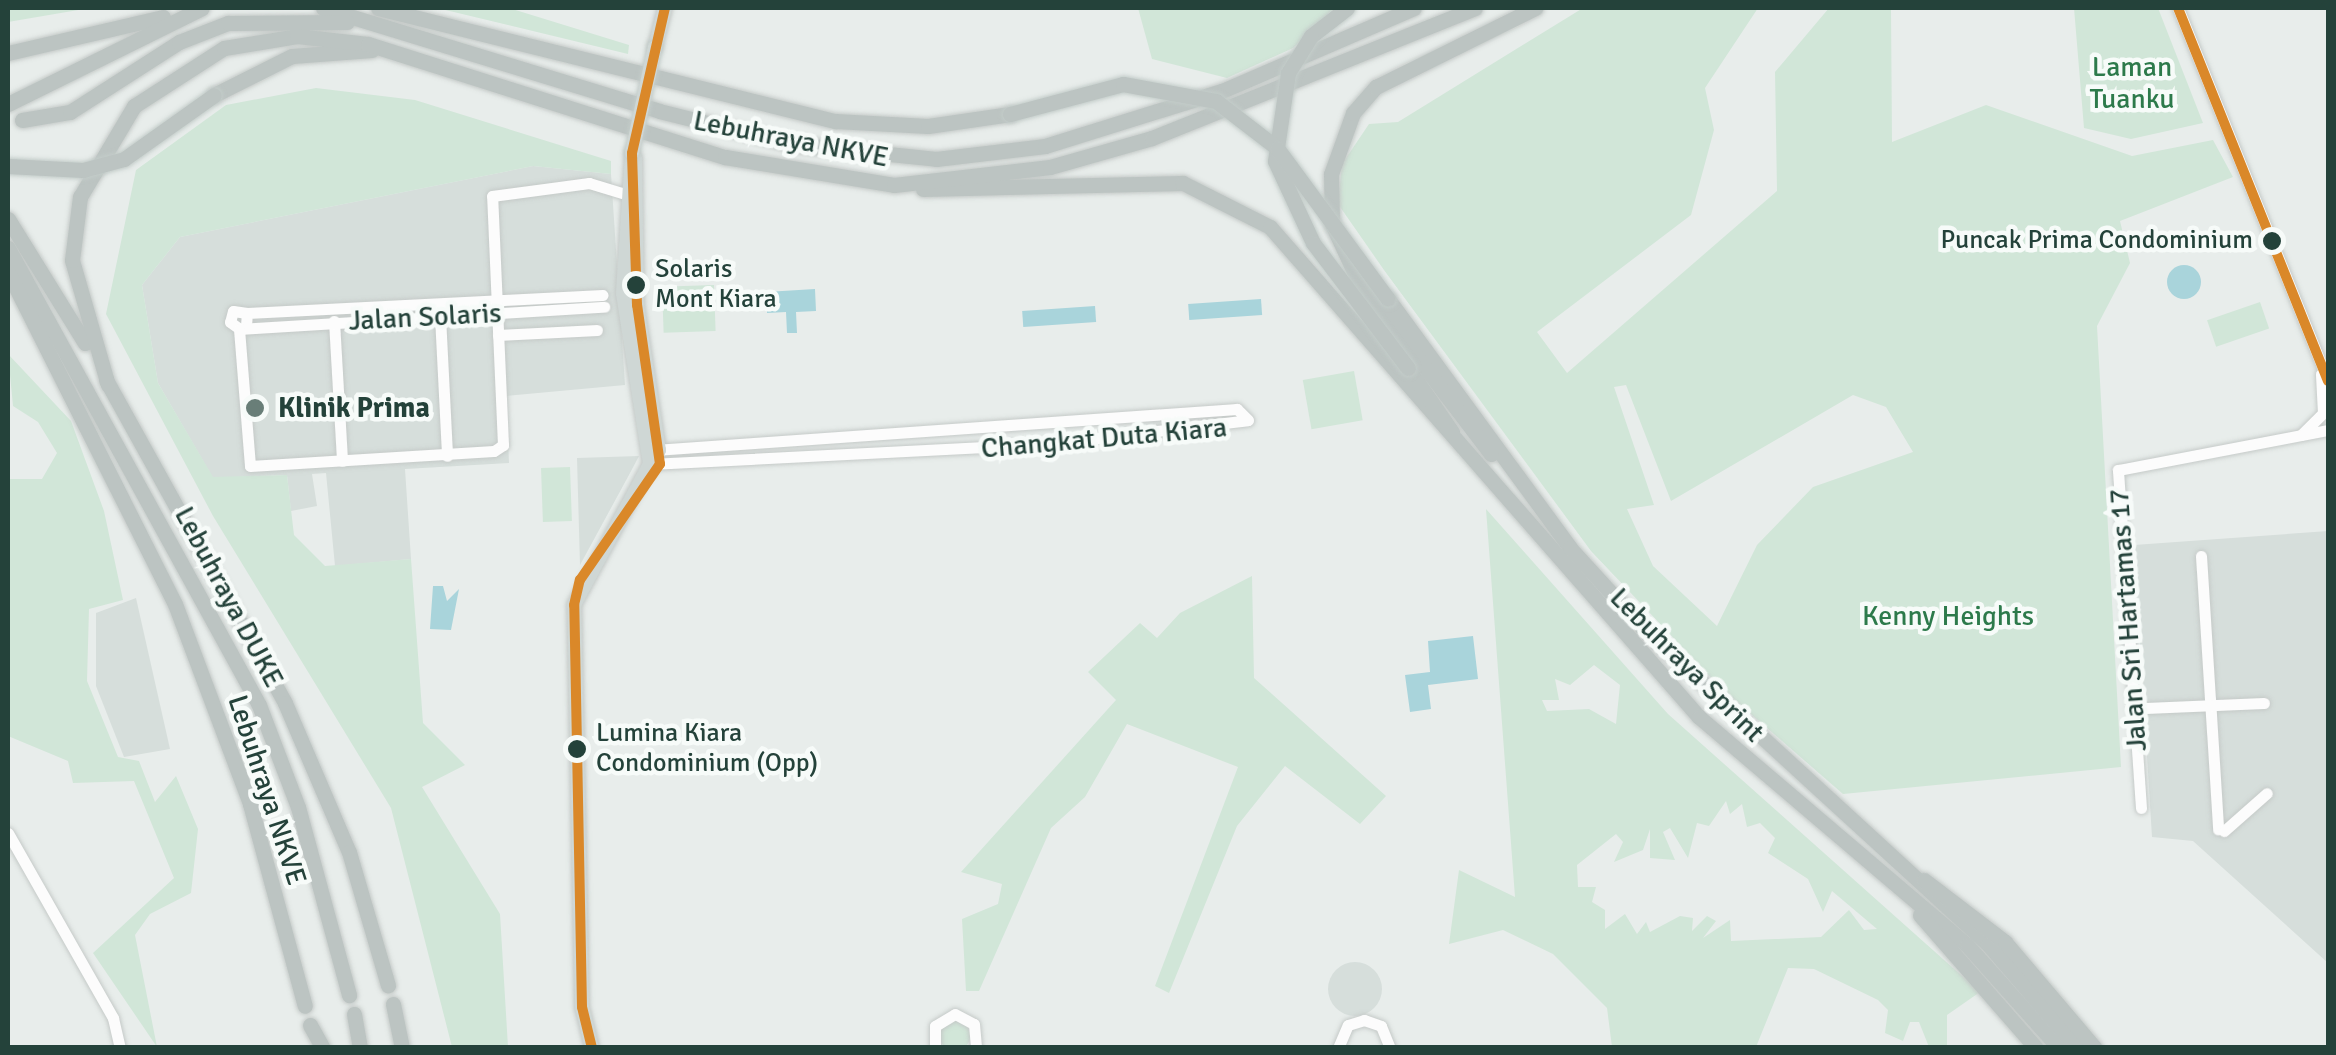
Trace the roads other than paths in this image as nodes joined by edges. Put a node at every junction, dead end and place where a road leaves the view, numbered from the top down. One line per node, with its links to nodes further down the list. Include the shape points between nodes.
1 (202, 8): 10 (highway)
2 (324, 8): 11 (highway)
3 (378, 8): 43 (highway, bridge, via 835,121 928,126 1010,114 1123,84 1216,101 1278,148)
4 (665, 8): 16 (main road, bridge)
5 (1346, 8): 39 (highway, bridge, via 1311,36 1288,73 1276,102 1275,161 1313,243)
6 (1414, 8): 11 (highway, Lebuhraya NKVE, via 1222,91 1045,146 936,159 862,154 659,111)
7 (1474, 8): 18 (highway, Lebuhraya NKVE, via 1152,138 1050,167)
8 (1535, 8): 43 (highway, via 1376,87 1336,146 1329,198 1357,278)
9 (2178, 8): 30 (street)
10 (176, 16): 13 (highway); 14 (highway)
11 (381, 26): 15 (highway, via 298,16 228,23 179,42 70,112)
12 (381, 48): 17 (highway, bridge, via 292,56 214,95 124,159 83,170); 18 (highway, Lebuhraya NKVE, via 725,157); 35 (highway, Lebuhraya NKVE, via 333,38 256,40 190,64 134,106 92,164 74,230 78,298)
13 (8, 53)
14 (8, 104)
15 (22, 120)
16 (632, 152): 19 (main road); 23 (main road)
17 (8, 166)
18 (894, 186): 39 (highway, via 1001,191 1132,178 1227,199 1270,227)
19 (624, 194): 23 (main road); 25 (street, via 589,183 492,196)
20 (8, 219): 35 (highway)
21 (8, 248): 54 (highway, Lebuhraya DUKE, via 259,705 298,808)
22 (8, 272): 56 (highway, Lebuhraya NKVE, via 175,604 250,804)
23 (631, 298): 42 (main road)
24 (604, 301): 25 (street, Jalan Solaris)
25 (497, 306): 26 (street, Jalan Solaris); 28 (street, Jalan Solaris); 31 (street)
26 (440, 316): 27 (street, Jalan Solaris); 40 (street)
27 (334, 322): 28 (street, Jalan Solaris); 41 (street)
28 (244, 323): 41 (street, via 244,460)
29 (598, 330): 31 (street)
30 (2310, 331): 32 (street); 37 (street, via 2327,402)
31 (498, 335): 40 (street, via 503,445)
32 (2319, 352): 33 (street); 34 (street)
33 (2328, 364)
34 (2328, 381)
35 (108, 385): 53 (highway, Lebuhraya NKVE, via 309,755)
36 (2328, 430): 37 (street, Jalan Sri Hartamas 17)
37 (2306, 436): 38 (street); 49 (street, Jalan Sri Hartamas 17, via 2118,470)
38 (2328, 442)
39 (1459, 444): 52 (highway, Lebuhraya Sprint, via 1699,717)
40 (447, 456): 41 (street)
41 (342, 461)
42 (653, 461): 42 (street, Changkat Duta Kiara, via 1237,409 1248,420 1048,444); 63 (main road, via 574,605 582,1007)
43 (1528, 493): 51 (highway, Lebuhraya Sprint, via 1713,700)
44 (2201, 556): 45 (street)
45 (2210, 704): 46 (street); 47 (street); 48 (street, via 2221,830)
46 (2264, 704)
47 (2146, 708)
48 (2266, 794)
49 (2141, 808)
50 (8, 832): 59 (street, via 113,1018)
51 (1908, 870): 70 (highway, via 1988,944); 71 (highway, via 1986,925)
52 (1904, 897): 68 (highway); 69 (highway, via 1967,945)
53 (388, 985)
54 (349, 995)
55 (393, 1004): 62 (highway)
56 (305, 1006)
57 (354, 1014): 61 (highway)
58 (310, 1025): 60 (highway)
59 (120, 1048)
60 (323, 1048)
61 (360, 1048)
62 (402, 1048)
63 (592, 1048)
64 (935, 1048): 65 (street, via 936,1026 954,1014 974,1024)
65 (976, 1048)
66 (1338, 1048): 67 (street, via 1348,1025 1364,1020 1385,1030)
67 (1390, 1048)
68 (2036, 1048)
69 (2059, 1048)
70 (2077, 1048)
71 (2094, 1048)

